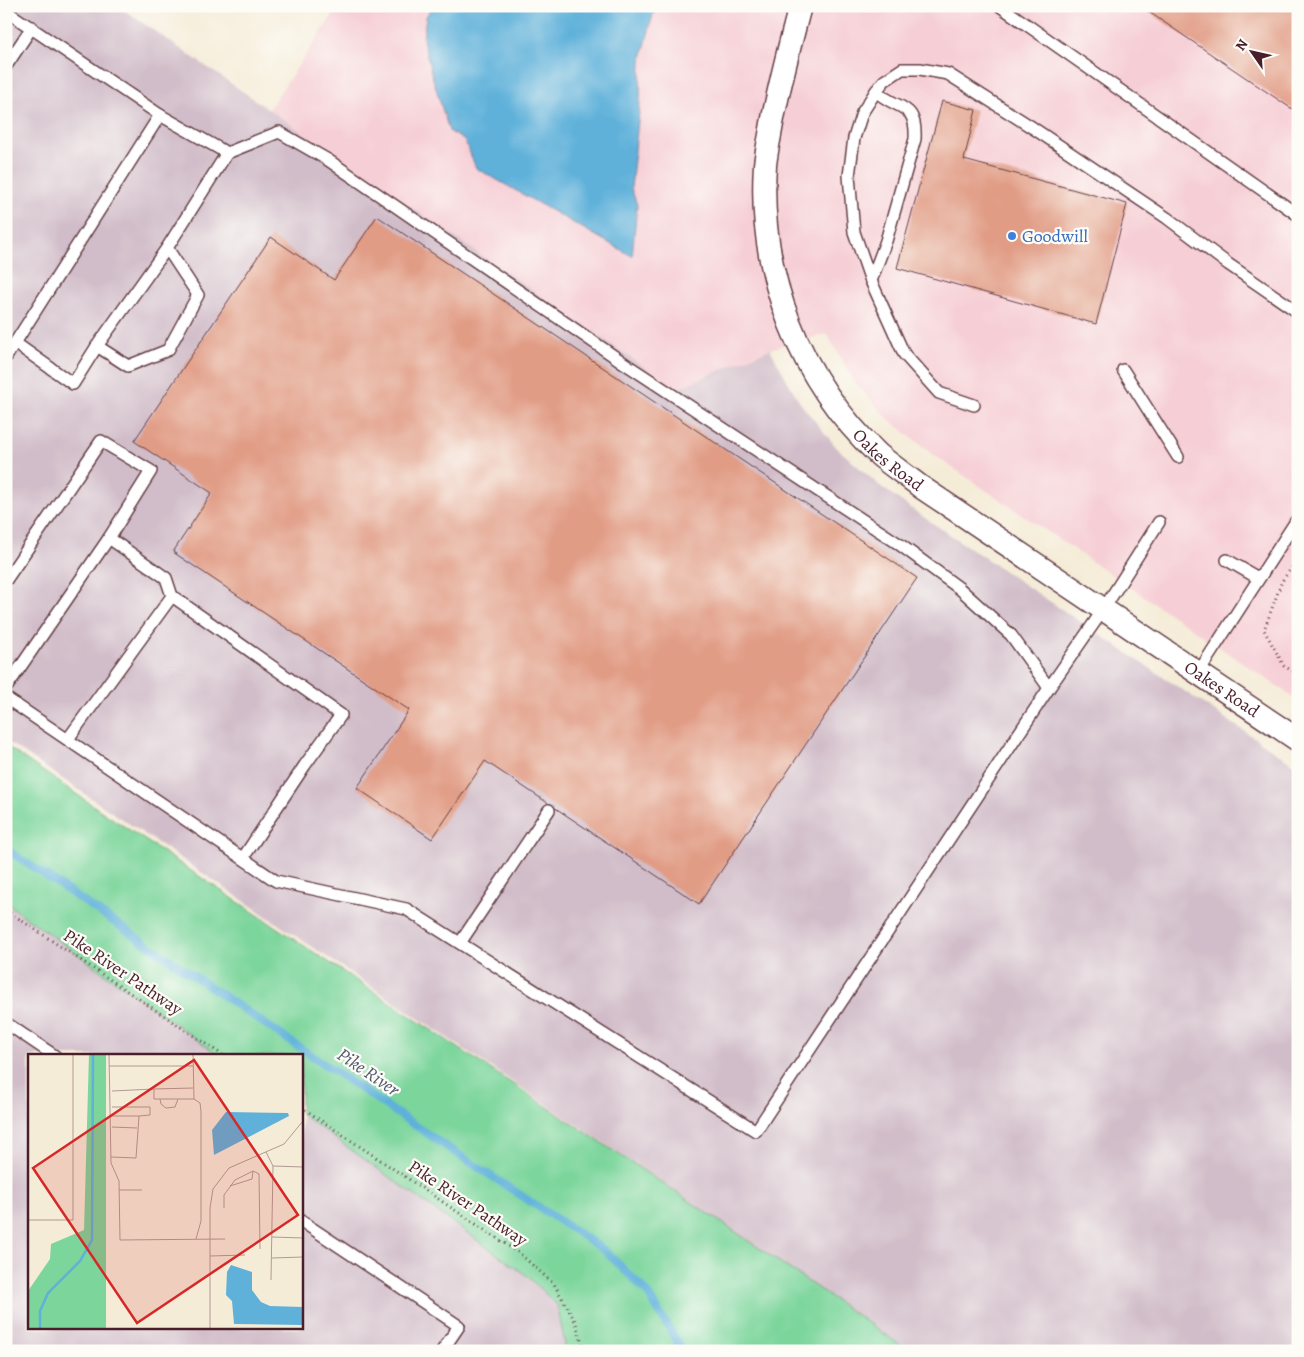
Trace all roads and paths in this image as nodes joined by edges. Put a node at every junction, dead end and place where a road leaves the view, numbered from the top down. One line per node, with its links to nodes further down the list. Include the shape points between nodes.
1 (800, 6): 27 (street, Oakes Road, via 765,164 768,250 780,299 799,347 844,418 880,455 921,487)
2 (1000, 6): 9 (lane)
3 (6, 11): 4 (lane)
4 (32, 27): 5 (lane); 7 (lane)
5 (6, 66)
6 (876, 91): 11 (lane, via 862,113 854,138 849,176 854,232); 11 (lane, via 886,101 911,113 916,126 886,241); 12 (lane, via 884,81 902,70 920,69 948,74 1167,218)
7 (160, 115): 8 (lane); 13 (lane)
8 (227, 153): 10 (lane); 31 (lane, via 279,132 328,160 624,363 929,566 1011,635)
9 (1298, 215)
10 (167, 248): 14 (lane); 14 (lane, via 198,295 168,350 128,366)
11 (871, 281): 17 (lane, via 904,354 938,393)
12 (1298, 312)
13 (15, 343): 14 (lane, via 73,384); 15 (lane)
14 (97, 346)
15 (6, 357)
16 (1123, 370): 18 (lane)
17 (974, 405)
18 (1178, 457)
19 (1298, 518): 24 (lane)
20 (1159, 522): 27 (lane)
21 (109, 538): 25 (lane, via 151,471 101,441); 26 (lane, via 166,578); 30 (lane)
22 (1298, 559): 29 (path, via 1282,581 1264,630 1284,666)
23 (1227, 560): 24 (lane)
24 (1258, 578): 28 (lane)
25 (6, 580)
26 (172, 596): 33 (lane); 36 (lane, via 341,715)
27 (1103, 610): 28 (street, Oakes Road); 31 (lane)
28 (1198, 673): 34 (street, Oakes Road)
29 (1298, 674)
30 (6, 688)
31 (1049, 688): 38 (lane, via 756,1131)
32 (6, 698): 33 (lane)
33 (68, 739): 36 (lane)
34 (1298, 740)
35 (549, 810): 38 (lane)
36 (243, 858): 38 (lane, via 276,881 406,909)
37 (6, 910): 41 (path, Pike River Pathway)
38 (460, 943)
39 (6, 1023): 40 (lane)
40 (52, 1054)
41 (221, 1054)
42 (302, 1108): 45 (path, Pike River Pathway, via 519,1253 554,1284 575,1321)
43 (302, 1222): 44 (lane, via 459,1326)
44 (442, 1351)
45 (585, 1351)

